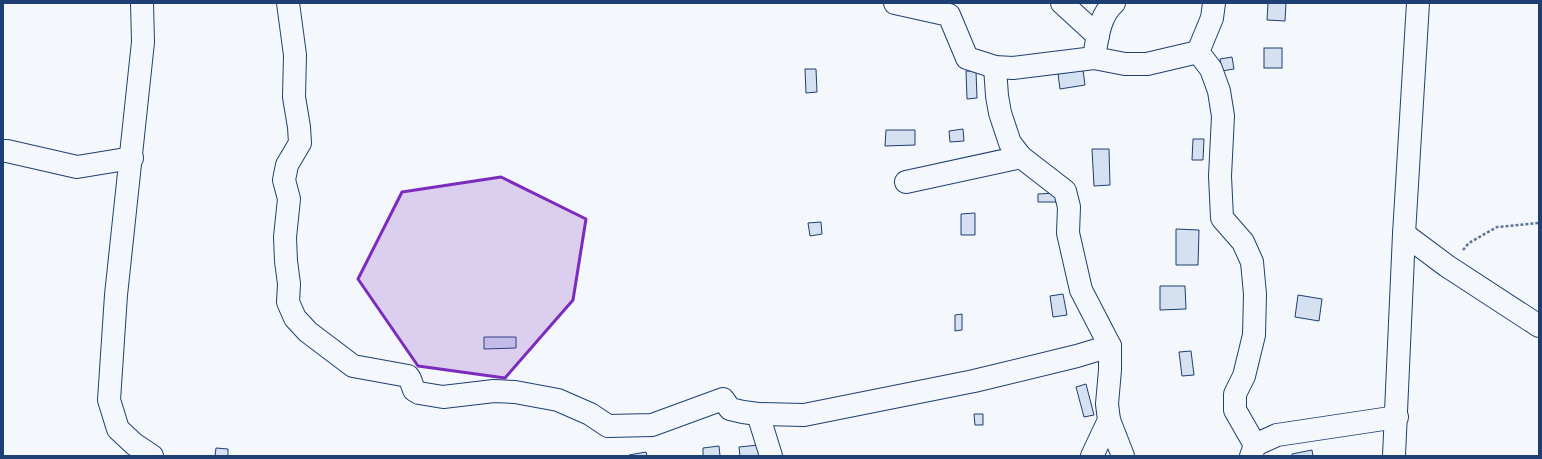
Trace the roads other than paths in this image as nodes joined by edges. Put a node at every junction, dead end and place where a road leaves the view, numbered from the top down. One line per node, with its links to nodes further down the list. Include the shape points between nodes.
1 (142, 3): 14 (street, via 143,42)
2 (288, 3): 19 (street, via 295,55 294,98 300,143 287,166 284,180 289,199 285,237 288,302 295,318 308,332 354,366 408,376 414,390 419,393 443,397 494,391 515,392 558,400 590,414 608,426 652,425 723,399 730,409)
3 (895, 3): 11 (street, via 949,15 967,58)
4 (1062, 3): 8 (street)
5 (1114, 3): 8 (street, via 1109,7)
6 (1214, 3): 9 (street, via 1212,18)
7 (1418, 3): 16 (street)
8 (1098, 36): 10 (street)
9 (1198, 52): 10 (street, via 1147,64 1125,64); 22 (street, via 1211,69 1219,91 1223,116 1220,176 1222,218 1243,242 1252,262 1255,294 1254,335 1244,376 1235,394 1235,410)
10 (1094, 58): 11 (street, via 1013,68)
11 (995, 67): 13 (street, via 1000,113 1010,143)
12 (3, 151): 14 (street, via 78,167)
13 (1021, 156): 15 (street); 18 (street, via 1065,191 1069,207 1068,233 1081,290)
14 (132, 158): 23 (street, via 116,295 109,400 118,429)
15 (906, 182)
16 (1404, 234): 17 (street, via 1447,266); 20 (street)
17 (1539, 326)
18 (1110, 346): 19 (street, via 974,381 889,399 804,415); 21 (street, via 1107,404)
19 (758, 414): 24 (street)
20 (1396, 417): 22 (street, via 1278,436); 27 (street)
21 (1109, 420): 25 (street); 26 (street)
22 (1253, 451)
23 (152, 456)
24 (771, 456)
25 (1092, 456)
26 (1123, 456)
27 (1394, 456)

